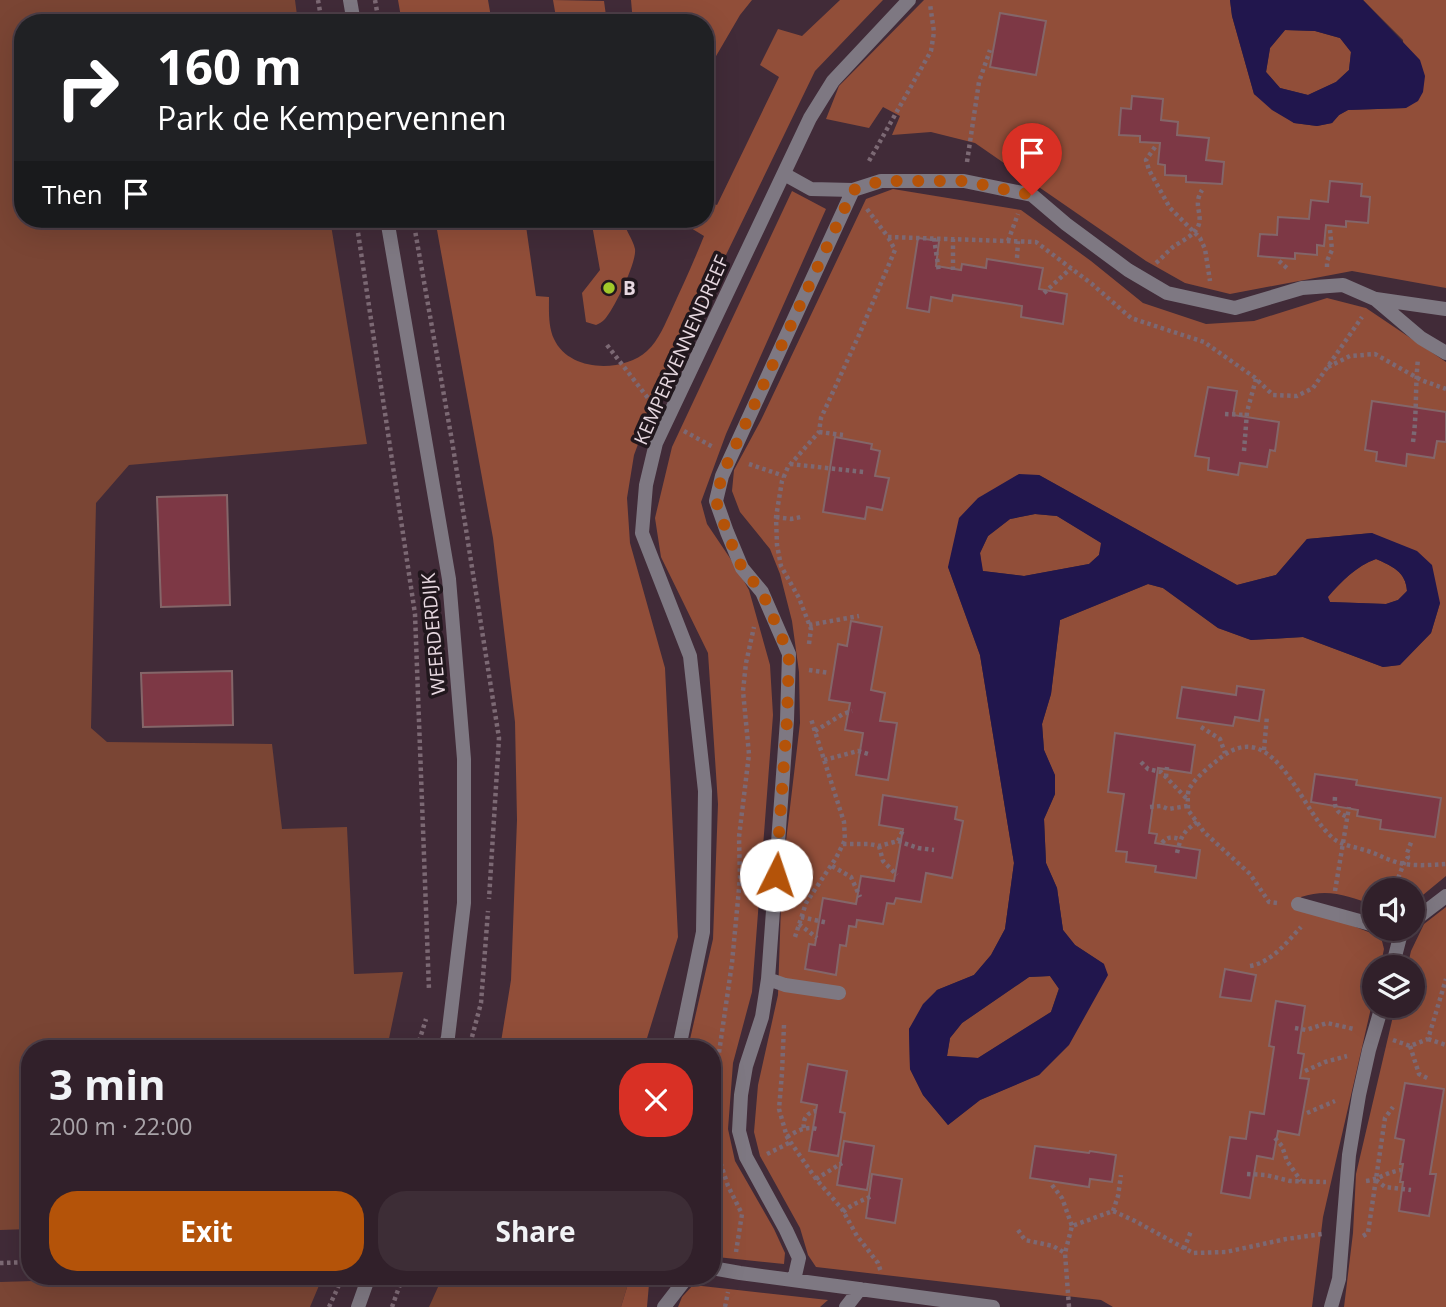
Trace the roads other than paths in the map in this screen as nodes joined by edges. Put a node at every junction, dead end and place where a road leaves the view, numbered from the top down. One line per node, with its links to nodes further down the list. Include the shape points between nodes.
1 (909, 0): 2 (street, KEMPERVENNENDREEF, via 833,81)
2 (784, 174): 3 (street, via 811,189); 16 (street, KEMPERVENNENDREEF, via 656,443 646,485 642,533 690,656 705,791 703,932)
3 (853, 190): 5 (street, via 881,181 964,181 1032,195 1128,270 1167,293 1235,308 1302,288 1325,286 1343,285); 12 (street, via 722,475 716,501 742,568 762,592 789,654)
4 (389, 228): 15 (street, WEERDERDIJK, via 449,579 464,759 464,903)
5 (1375, 299): 6 (street); 7 (street)
6 (1446, 309)
7 (1446, 353)
8 (1446, 896): 10 (street)
9 (1298, 904): 11 (street)
10 (1425, 912)
11 (1362, 922)
12 (768, 979): 13 (street); 18 (street, via 740,1096 740,1131 746,1157 799,1258)
13 (839, 993)
14 (1379, 1018): 26 (street, via 1359,1095 1346,1182 1339,1279)
15 (447, 1040)
16 (681, 1040)
17 (721, 1270): 18 (street)
18 (794, 1280): 21 (street)
19 (366, 1285): 22 (street)
20 (681, 1285): 23 (street)
21 (860, 1289): 24 (street); 25 (street)
22 (358, 1307)
23 (664, 1307)
24 (846, 1307)
25 (993, 1307)
26 (1331, 1307)

